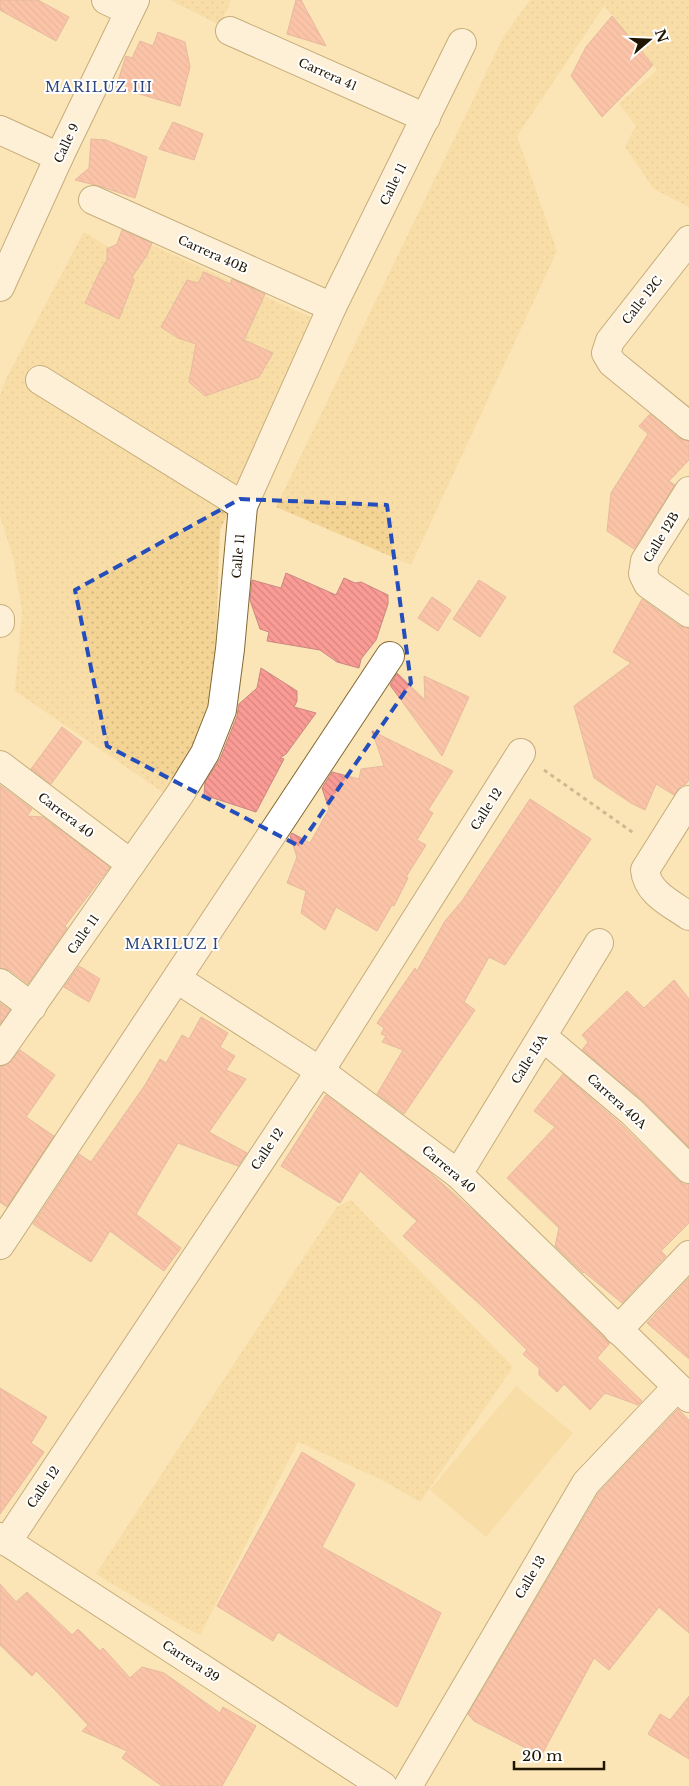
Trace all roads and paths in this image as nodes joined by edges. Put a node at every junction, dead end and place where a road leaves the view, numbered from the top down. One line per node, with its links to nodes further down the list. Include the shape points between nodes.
1 (123, 4): 6 (street, Calle 9)
2 (230, 31): 4 (street, Carrera 41)
3 (462, 42): 4 (street, Calle 11)
4 (426, 118): 10 (street, Calle 11)
5 (0, 130): 6 (street)
6 (59, 157): 9 (street, Calle 9)
7 (93, 200): 10 (street, Carrera 40B)
8 (689, 240): 12 (street, Calle 12C, via 610,342 606,353 612,363)
9 (0, 287)
10 (332, 307): 14 (street, Calle 11)
11 (40, 380): 14 (street)
12 (689, 426)
13 (689, 491): 15 (street, Calle 12B, via 644,561 643,574 648,584)
14 (243, 506): 21 (street, Calle 11, via 222,710 205,753)
15 (689, 613)
16 (390, 656): 24 (street)
17 (521, 753): 20 (path); 29 (street, Calle 12)
18 (0, 765): 21 (street, Carrera 40)
19 (689, 800): 20 (street)
20 (658, 850): 22 (street, via 644,870 646,879 655,892)
21 (131, 864): 26 (street, Calle 11)
22 (689, 916)
23 (600, 944): 27 (street, Calle 15A)
24 (177, 979): 29 (street, Carrera 40); 32 (street)
25 (0, 983): 26 (street)
26 (32, 1007): 28 (street, Calle 11)
27 (543, 1036): 30 (street, Carrera 40A, via 632,1112); 31 (street, Calle 15A)
28 (0, 1051)
29 (320, 1071): 31 (street, Carrera 40); 36 (street, Calle 12)
30 (689, 1169)
31 (458, 1174): 34 (street, Carrera 40)
32 (0, 1245)
33 (689, 1255): 34 (street)
34 (618, 1330): 35 (street, Carrera 40)
35 (683, 1392): 38 (street, Calle 13, via 586,1483)
36 (4, 1539): 37 (street, Carrera 39)
37 (383, 1786)
38 (408, 1786)

